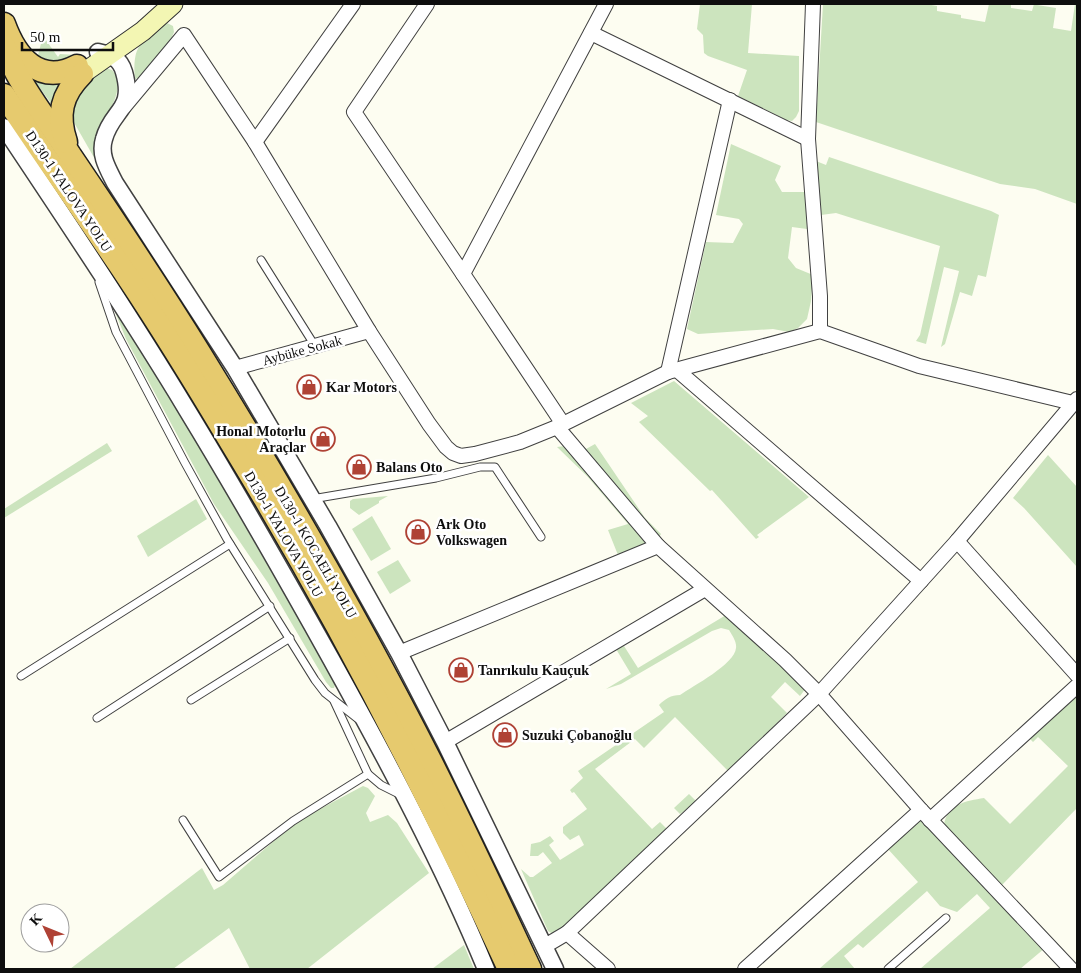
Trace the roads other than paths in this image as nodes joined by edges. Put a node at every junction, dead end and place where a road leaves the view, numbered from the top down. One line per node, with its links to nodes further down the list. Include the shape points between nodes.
1 (160, 4): 10 (main road)
2 (173, 4): 10 (main road, via 143,31)
3 (352, 4): 17 (street)
4 (427, 4): 21 (street, via 354,112)
5 (606, 4): 8 (street)
6 (813, 4): 16 (street)
7 (4, 24): 11 (highway, via 21,56 37,70 58,73)
8 (591, 33): 13 (street); 21 (street)
9 (4, 46): 18 (highway, D130-1 KOCAELİ YOLU, via 19,79)
10 (104, 53): 11 (main road); 14 (street, via 122,66 127,83 128,92)
11 (79, 70): 18 (highway, via 68,89 61,112)
12 (4, 95): 57 (highway, D130-1 YALOVA YOLU, via 128,277 272,510 377,699 459,860)
13 (730, 100): 16 (street); 26 (street)
14 (120, 111): 17 (street, via 184,35); 25 (street, via 104,139 105,162 115,183)
15 (4, 127): 19 (street)
16 (808, 139): 23 (street)
17 (254, 142): 22 (street)
18 (69, 153): 52 (highway, D130-1 KOCAELİ YOLU, via 198,350 259,452 343,597)
19 (90, 256): 32 (lane, via 116,332); 46 (street, via 239,497)
20 (261, 260): 24 (lane)
21 (463, 274): 28 (street)
22 (369, 331): 24 (street, Aybüke Sokak); 28 (street, via 429,424 453,454 474,454 520,442)
23 (820, 331): 26 (street); 27 (street, via 919,366)
24 (315, 346): 25 (street, Aybüke Sokak)
25 (235, 368): 29 (street)
26 (673, 371): 28 (street); 34 (street)
27 (1076, 402): 31 (street)
28 (560, 426): 33 (street)
29 (312, 499): 30 (lane, via 436,478 480,467 495,467); 38 (street)
30 (541, 537)
31 (957, 541): 34 (street); 39 (street)
32 (230, 544): 36 (lane); 40 (lane)
33 (658, 546): 35 (street); 38 (street)
34 (921, 581): 42 (street)
35 (705, 589): 42 (street); 47 (street)
36 (270, 606): 37 (lane); 45 (lane)
37 (290, 638): 43 (lane, via 315,680); 44 (lane)
38 (398, 653): 47 (street)
39 (1077, 675)
40 (21, 676)
41 (1077, 686): 50 (street)
42 (818, 694): 50 (street); 54 (street)
43 (333, 699): 46 (lane); 48 (lane)
44 (191, 700)
45 (97, 718)
46 (367, 725): 49 (street)
47 (445, 742): 55 (street)
48 (368, 774): 49 (lane); 51 (lane, via 293,821 219,877)
49 (404, 797): 56 (street)
50 (926, 815): 62 (street); 64 (street)
51 (183, 820)
52 (474, 848): 58 (highway, D130-1 KOCAELİ YOLU); 59 (highway)
53 (946, 918): 63 (lane)
54 (567, 933): 55 (street); 61 (street)
55 (545, 946): 60 (street)
56 (486, 969)
57 (509, 969)
58 (530, 969)
59 (540, 969)
60 (555, 969)
61 (608, 969)
62 (745, 969)
63 (888, 969)
64 (1071, 969)

